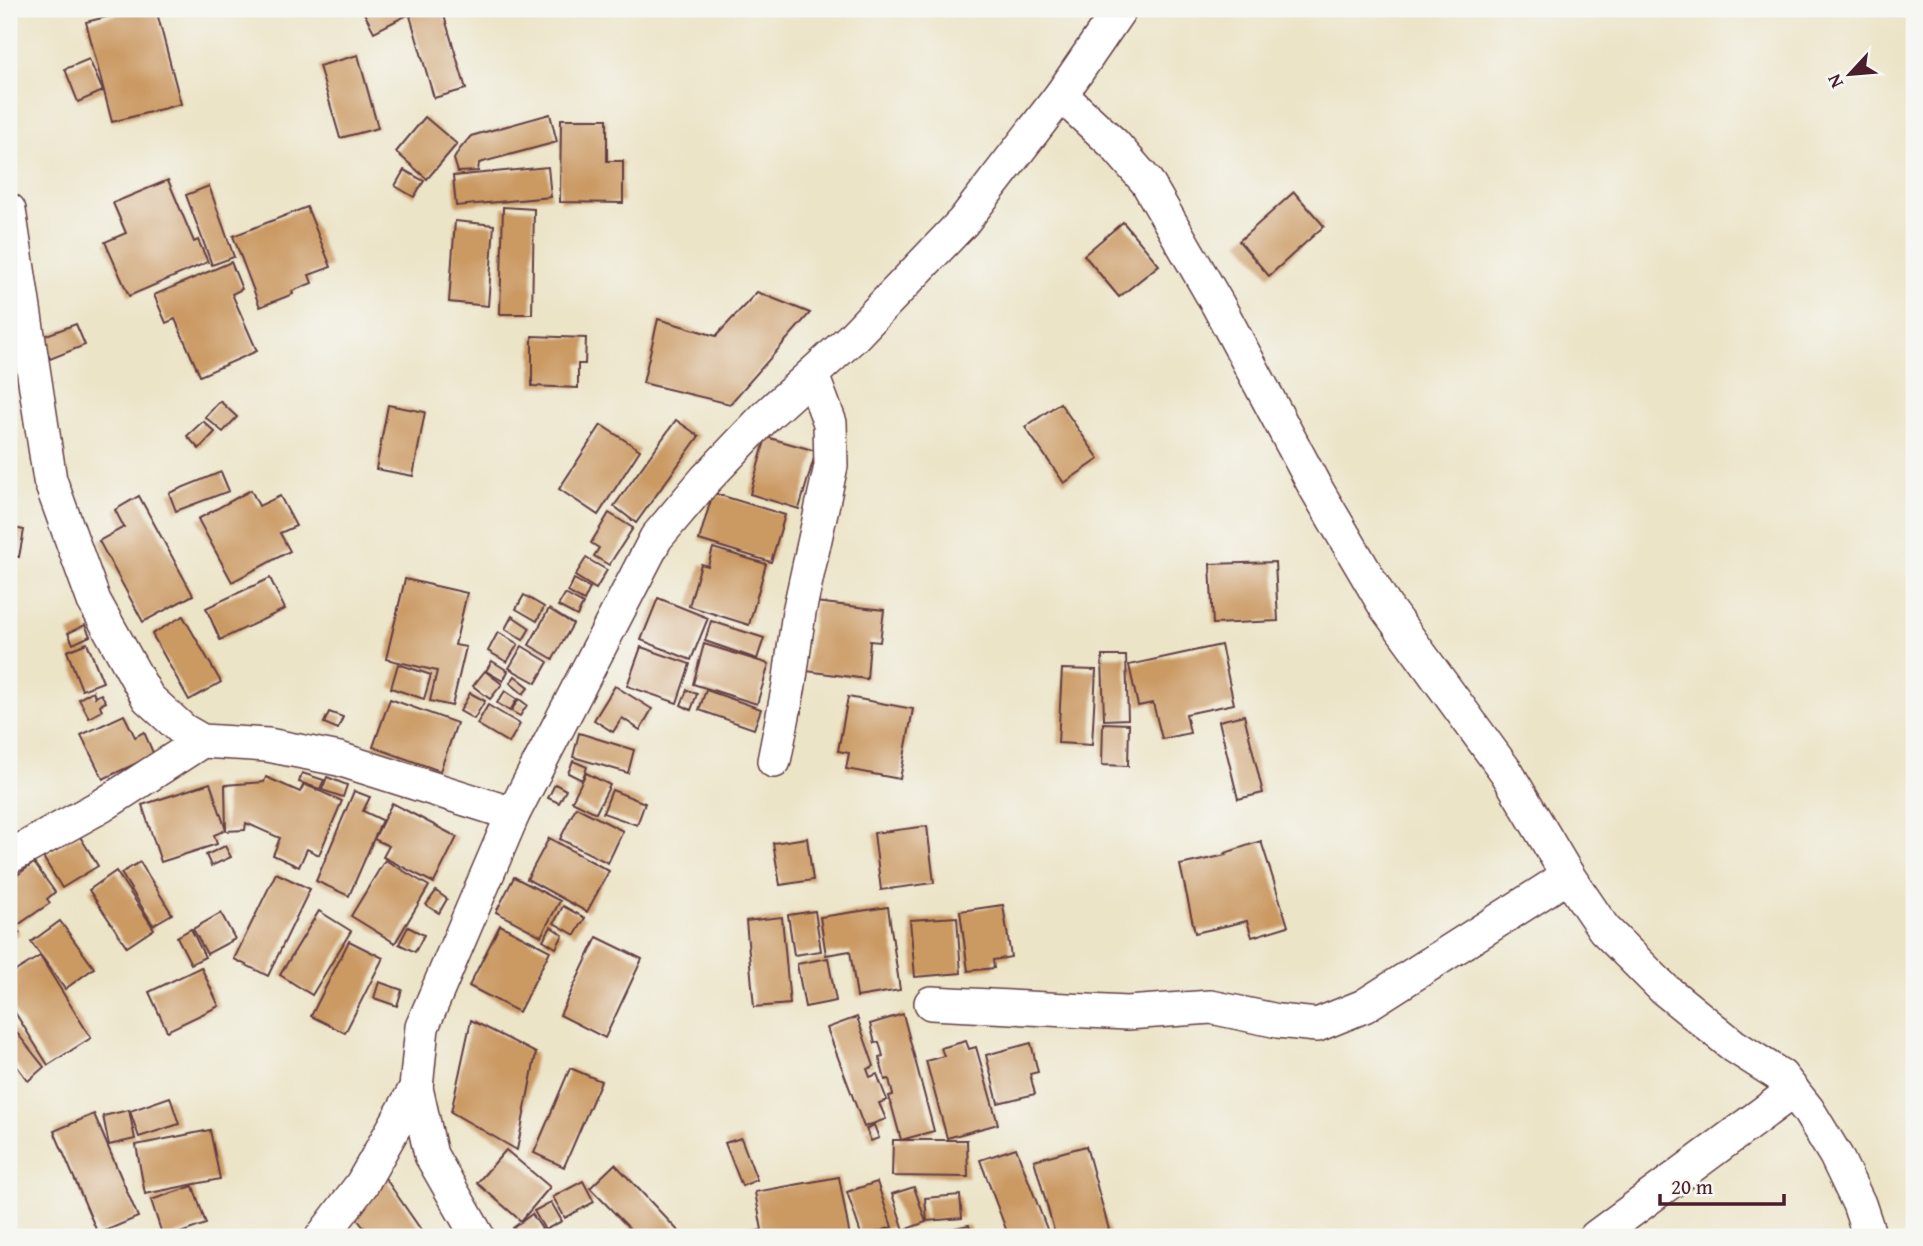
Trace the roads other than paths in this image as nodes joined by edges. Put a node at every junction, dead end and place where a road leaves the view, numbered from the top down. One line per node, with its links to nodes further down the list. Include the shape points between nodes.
1 (1119, 9): 2 (street)
2 (1060, 95): 4 (street, via 964,222); 9 (street, via 1147,182 1385,606 1507,773)
3 (9, 210): 5 (street, via 50,480 93,601 148,698)
4 (811, 375): 6 (street, via 830,423 831,466 799,612); 7 (street, via 705,480 656,538)
5 (202, 741): 7 (street, via 268,745 339,759); 8 (street)
6 (774, 761)
7 (513, 814): 11 (street, via 422,1027)
8 (9, 857)
9 (1568, 876): 10 (street, via 1364,1006 1317,1026 1211,1007 1127,1013); 12 (street, via 1604,929 1664,989 1734,1046 1781,1076)
10 (932, 1003)
11 (416, 1088): 13 (street, via 362,1184); 14 (street, via 431,1155)
12 (1793, 1091): 15 (street); 16 (street, via 1836,1156)
13 (322, 1237)
14 (478, 1237)
15 (1596, 1237)
16 (1870, 1237)

